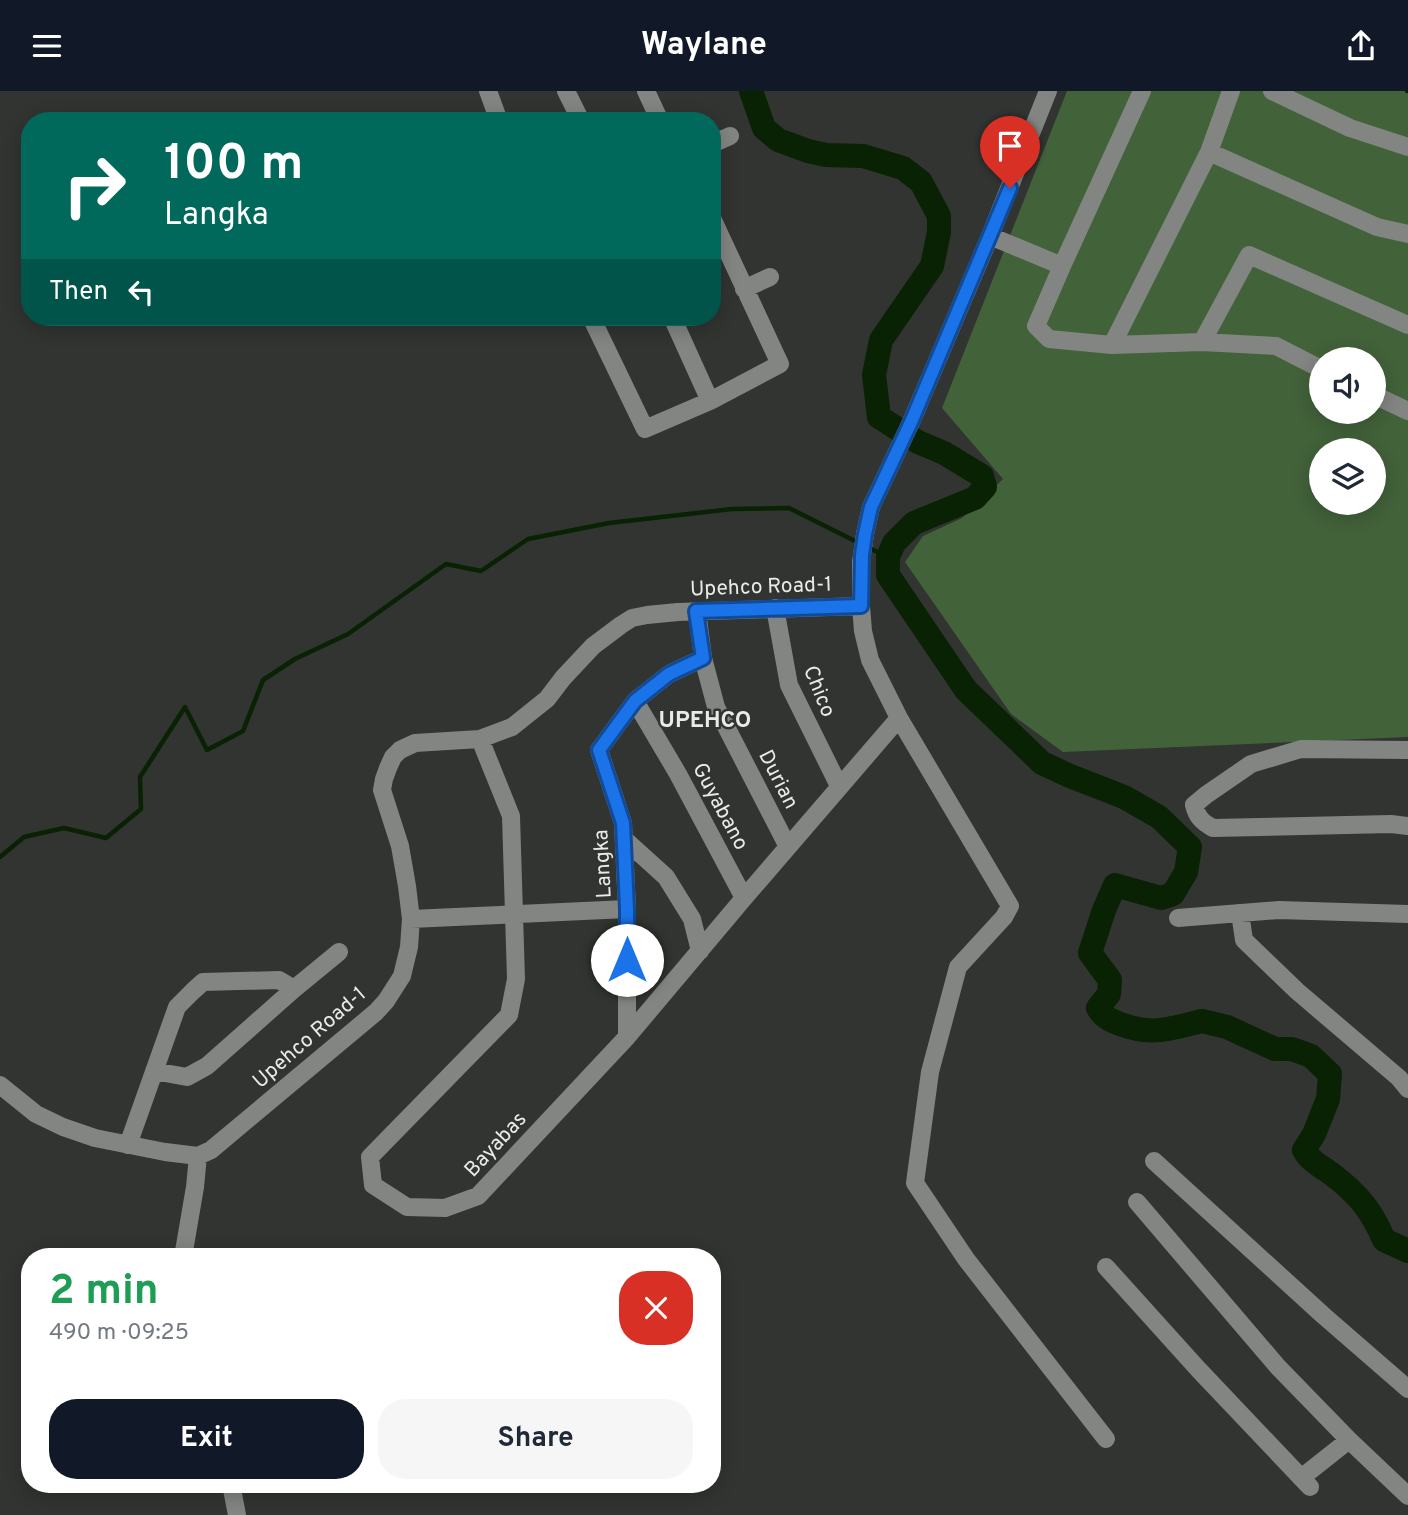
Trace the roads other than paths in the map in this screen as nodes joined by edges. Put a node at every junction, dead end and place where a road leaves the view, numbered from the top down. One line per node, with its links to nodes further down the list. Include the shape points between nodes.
1 (488, 91): 8 (street)
2 (566, 91): 9 (street)
3 (646, 91): 10 (street)
4 (1048, 91): 16 (street)
5 (1142, 91): 18 (street)
6 (1231, 91): 14 (street)
7 (1272, 91): 13 (street, via 1350,128)
8 (496, 112)
9 (576, 112)
10 (656, 112)
11 (730, 136): 12 (street)
12 (721, 140)
13 (1408, 147)
14 (1209, 152): 15 (street, via 1377,227); 25 (street)
15 (1408, 233)
16 (990, 236): 18 (street); 30 (street, via 871,507 862,555)
17 (721, 238): 20 (street)
18 (1062, 266): 25 (street, via 1036,326 1049,339)
19 (770, 277): 20 (street)
20 (744, 289): 27 (street, via 780,364)
21 (1408, 325): 24 (street, via 1249,255)
22 (596, 326): 27 (street, via 645,429)
23 (676, 326): 27 (street)
24 (1202, 342): 25 (street); 26 (street, via 1276,346)
25 (1112, 345)
26 (1309, 363)
27 (710, 401)
28 (1386, 401): 29 (street)
29 (1408, 411)
30 (861, 606): 31 (street, Upehco Road-1); 35 (street, via 870,660)
31 (775, 608): 32 (street, Upehco Road-1); 38 (street, Chico, via 789,685)
32 (696, 611): 33 (street, Durian); 36 (street, Upehco Road-1, via 632,618 593,646 528,716)
33 (703, 658): 34 (street, Langka, via 669,674); 41 (street, Durian, via 716,707)
34 (635, 701): 40 (street, Langka, via 599,750); 42 (street, Guyabano)
35 (899, 718): 38 (street, Bayabas); 63 (street, via 1010,906 958,967 930,1072 915,1183 966,1259)
36 (480, 739): 45 (street, Bayabas, via 511,816); 48 (street, Upehco Road-1, via 415,743 400,750 388,768 383,790 400,846)
37 (1408, 750): 39 (street, via 1301,749 1251,764 1194,805 1197,817 1213,828)
38 (839, 786): 41 (street, Bayabas)
39 (1408, 825)
40 (624, 839): 43 (street, Langka); 49 (street, via 666,877 692,919)
41 (788, 846): 42 (street, Bayabas)
42 (744, 898): 49 (street, Bayabas)
43 (627, 909): 45 (street); 52 (street, Langka)
44 (1240, 913): 46 (street); 47 (street); 55 (street, via 1244,940)
45 (514, 914): 48 (street); 52 (street, Bayabas, via 516,979 509,1015 370,1157 373,1185 407,1207 445,1208 478,1196)
46 (1408, 914)
47 (1178, 918)
48 (411, 919): 57 (street, Upehco Road-1, via 402,976 376,1012 228,1137)
49 (700, 951): 52 (street, Bayabas)
50 (340, 952): 51 (street)
51 (294, 989): 53 (street, via 207,1066 187,1077); 53 (street, via 279,980 203,982 177,1007)
52 (627, 1037)
53 (154, 1071): 56 (street)
54 (0, 1085): 56 (street, via 36,1114 63,1127)
55 (1408, 1089)
56 (128, 1145): 57 (street)
57 (198, 1156): 60 (street)
58 (1154, 1161): 62 (street)
59 (1137, 1202): 64 (street, via 1278,1367)
60 (185, 1248)
61 (1106, 1267): 64 (street, via 1305,1482)
62 (1408, 1389)
63 (1106, 1439)
64 (1349, 1440): 66 (street)
65 (233, 1493): 67 (street)
66 (1408, 1496)
67 (237, 1515)

